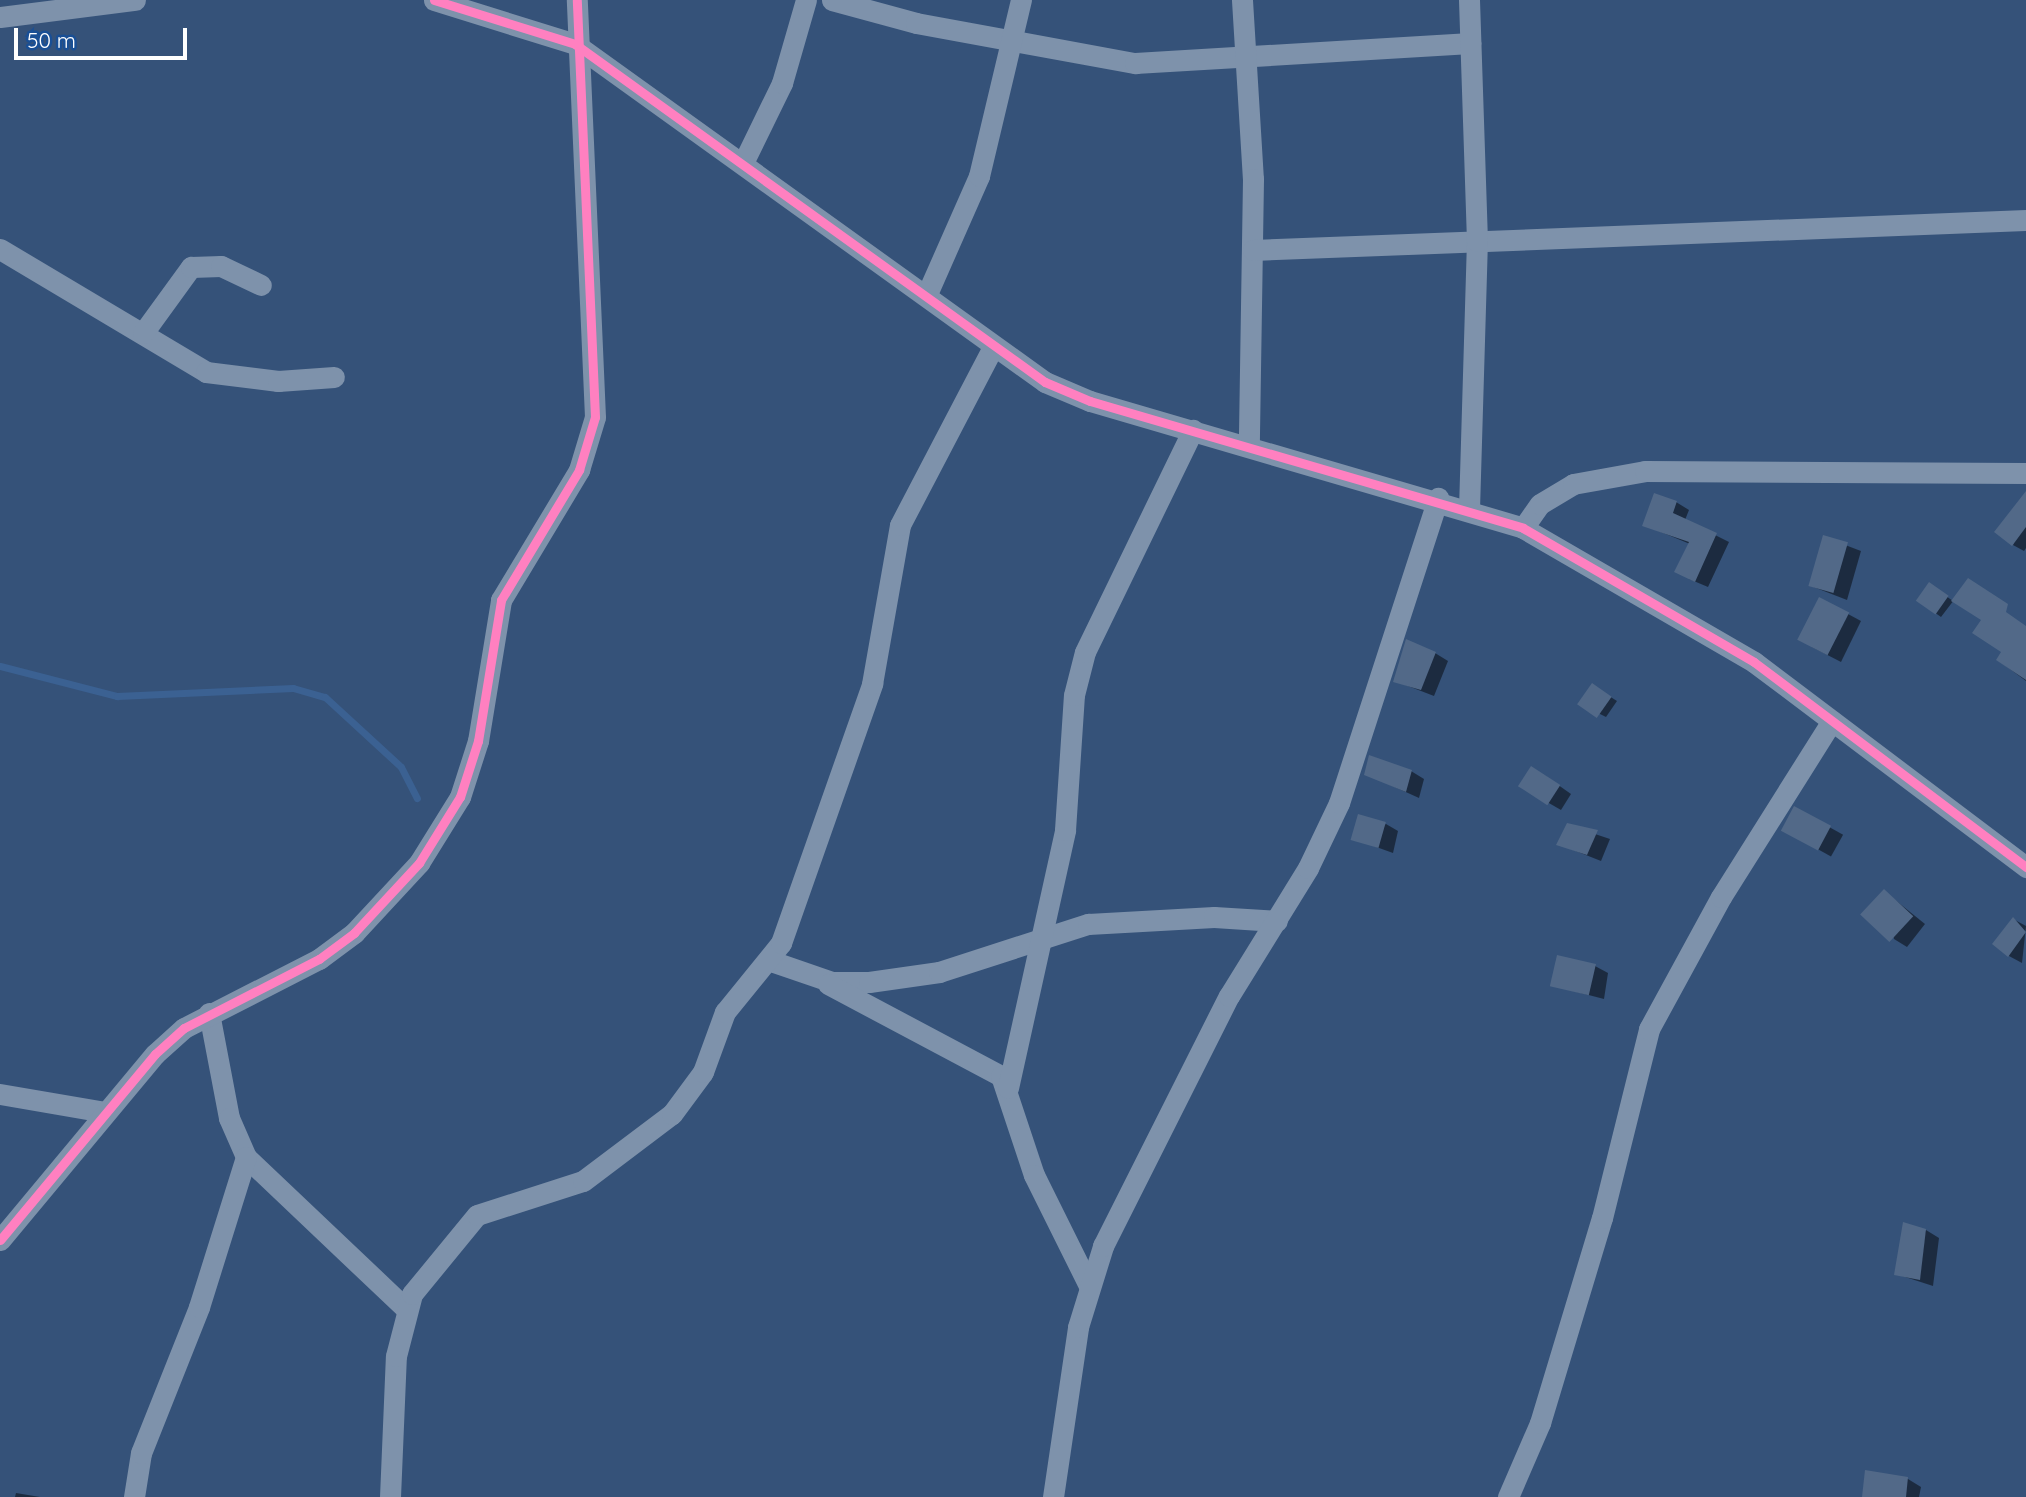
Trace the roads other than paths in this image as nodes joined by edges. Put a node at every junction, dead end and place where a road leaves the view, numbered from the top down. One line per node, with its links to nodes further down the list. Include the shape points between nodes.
1 (135, 0): 9 (street)
2 (434, 0): 12 (street)
3 (577, 0): 12 (street)
4 (806, 0): 14 (street, via 782,83)
5 (832, 0): 10 (street)
6 (1021, 0): 10 (street)
7 (1242, 0): 13 (street)
8 (1469, 0): 11 (street)
9 (0, 17)
10 (1015, 40): 13 (street, via 1135,63 1190,64); 20 (street, via 979,176)
11 (1470, 43): 13 (street); 16 (street)
12 (575, 44): 14 (street); 36 (street, via 595,417 579,470 501,600 464,788 419,863 354,933 318,959)
13 (1245, 55): 18 (street)
14 (744, 162): 20 (street)
15 (2026, 220): 16 (street)
16 (1477, 241): 18 (street); 28 (street)
17 (0, 249): 21 (street)
18 (1253, 250): 25 (street)
19 (261, 285): 21 (street, via 221,266 191,267)
20 (927, 294): 22 (street)
21 (144, 333): 23 (street, via 206,372 278,381)
22 (992, 349): 24 (street, via 1090,401); 34 (street, via 900,526 872,684)
23 (334, 377)
24 (1193, 430): 25 (street); 33 (street, via 1085,653)
25 (1249, 445): 27 (street)
26 (2026, 473): 29 (street, via 1633,472 1553,494)
27 (1438, 498): 28 (street); 32 (street, via 1339,803)
28 (1469, 509): 29 (street)
29 (1524, 528): 30 (street, via 1679,613)
30 (1832, 721): 31 (street); 47 (street, via 1721,897 1648,1029 1602,1218 1540,1423)
31 (2026, 867)
32 (1277, 921): 33 (street, via 1125,921); 42 (street, via 1228,996)
33 (1045, 937): 35 (street, via 928,974 851,983); 37 (street)
34 (772, 961): 35 (street); 43 (street, via 724,1012 703,1072 672,1114 583,1181 477,1215)
35 (814, 977): 37 (street, via 991,1067)
36 (209, 1013): 39 (street, via 155,1054); 40 (street, via 229,1118)
37 (1008, 1088): 42 (street, via 1034,1175)
38 (0, 1094): 39 (street)
39 (105, 1112): 41 (street, via 61,1174)
40 (246, 1157): 43 (street); 44 (street, via 199,1307 141,1453)
41 (0, 1240)
42 (1089, 1286): 46 (street)
43 (405, 1308): 45 (street, via 396,1356)
44 (134, 1497)
45 (390, 1497)
46 (1053, 1497)
47 (1508, 1497)

